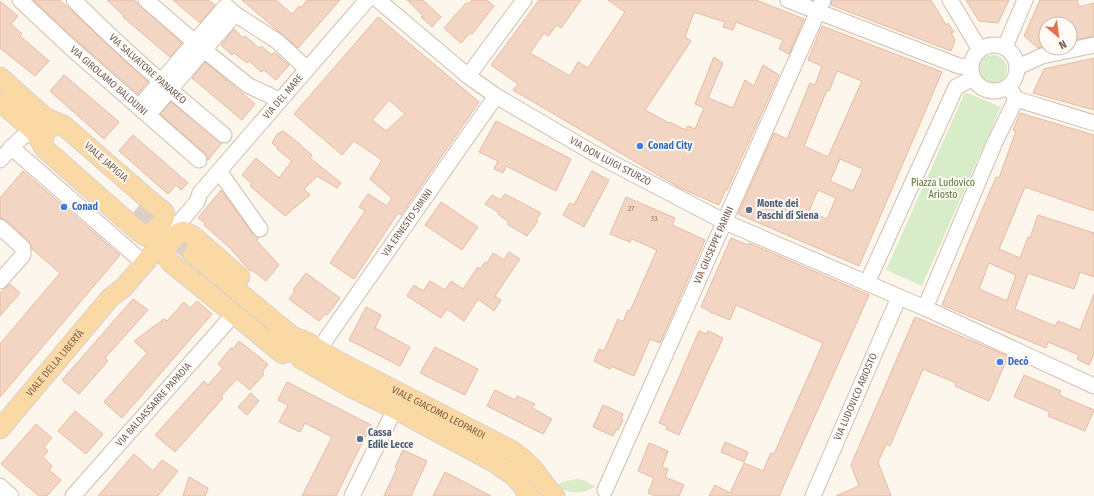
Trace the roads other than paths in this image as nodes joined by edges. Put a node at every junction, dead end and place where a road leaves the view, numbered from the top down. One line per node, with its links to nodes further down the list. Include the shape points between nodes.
1 (20, 0): 26 (street, VIA GIROLAMO BALDUINI)
2 (74, 0): 21 (street, VIA SALVATORE PANAREO)
3 (146, 0): 13 (street)
4 (367, 0): 17 (street, VIA DEL MARE)
5 (378, 0): 19 (street, VIA DON LUIGI STURZO)
6 (524, 0): 19 (street)
7 (788, 0): 10 (street)
8 (950, 0): 15 (street)
9 (1025, 0): 14 (street)
10 (821, 6): 18 (street); 37 (street, VIA GIUSEPPE PARINI)
11 (226, 7): 13 (street); 17 (street, via 277,41)
12 (1094, 45): 16 (street, via 1042,56)
13 (199, 46): 21 (street); 25 (street, via 248,86)
14 (1005, 47): 15 (street, via 992,45); 16 (street, via 1014,55)
15 (980, 50): 18 (street, via 972,61)
16 (1018, 67): 22 (street)
17 (307, 68): 25 (street, VIA DEL MARE)
18 (972, 73): 22 (street, via 977,84 989,91); 44 (street, via 956,87)
19 (468, 76): 23 (street, VIA DON LUIGI STURZO)
20 (0, 77): 28 (main road, VIALE JAPIGIA)
21 (165, 86): 26 (street); 29 (street, VIA SALVATORE PANAREO)
22 (1012, 93): 27 (street); 46 (street, via 995,142)
23 (496, 96): 37 (street, VIA DON LUIGI STURZO, via 595,154); 48 (street, VIA ERNESTO SIMINI)
24 (0, 102): 28 (main road, VIALE JAPIGIA)
25 (279, 102): 33 (street, VIA DEL MARE)
26 (143, 111): 32 (street, VIA GIROLAMO BALDUINI)
27 (1094, 123)
28 (40, 124): 30 (street); 35 (main road, VIALE JAPIGIA, via 63,125); 36 (main road, VIALE JAPIGIA, via 45,149)
29 (224, 135)
30 (11, 147): 31 (street); 42 (street)
31 (0, 160)
32 (199, 160)
33 (219, 172): 34 (street, VIA DEL MARE, via 200,193 197,202); 39 (street)
34 (186, 209): 35 (street); 40 (street, VIA DEL MARE); 41 (street)
35 (163, 210): 36 (main road, via 164,220 151,234 145,236)
36 (137, 217): 42 (main road, via 142,241)
37 (725, 222): 44 (street, VIA DON LUIGI STURZO); 53 (street, VIA GIUSEPPE PARINI)
38 (0, 227): 43 (street, via 23,248 23,254)
39 (260, 229)
40 (164, 235): 42 (main road, VIALE DELLA LIBERTÀ)
41 (186, 253): 42 (main road, via 153,259); 47 (main road, VIALE GIACOMO LEOPARDI); 48 (main road, VIALE GIACOMO LEOPARDI, via 299,330); 48 (main road, VIALE GIACOMO LEOPARDI, via 291,348)
42 (141, 258): 51 (main road, VIALE DELLA LIBERTÀ, via 124,287 110,298)
43 (0, 281)
44 (867, 283): 45 (street)
45 (899, 297): 46 (street); 59 (street, VIA LUDOVICO ARIOSTO)
46 (925, 308): 49 (street)
47 (234, 314): 48 (main road, VIALE GIACOMO LEOPARDI, via 283,354); 55 (street, VIA BALDASSARRE PAPADIA)
48 (310, 350): 50 (main road, VIALE GIACOMO LEOPARDI, via 350,387); 58 (main road, VIALE GIACOMO LEOPARDI, via 361,373 511,450 533,468)
49 (1094, 386)
50 (395, 409): 56 (street); 57 (main road, VIALE GIACOMO LEOPARDI, via 495,463 514,476)
51 (0, 429)
52 (0, 486): 54 (street)
53 (604, 494)
54 (11, 496)
55 (73, 496)
56 (352, 496)
57 (529, 496)
58 (555, 496)
59 (813, 496)

